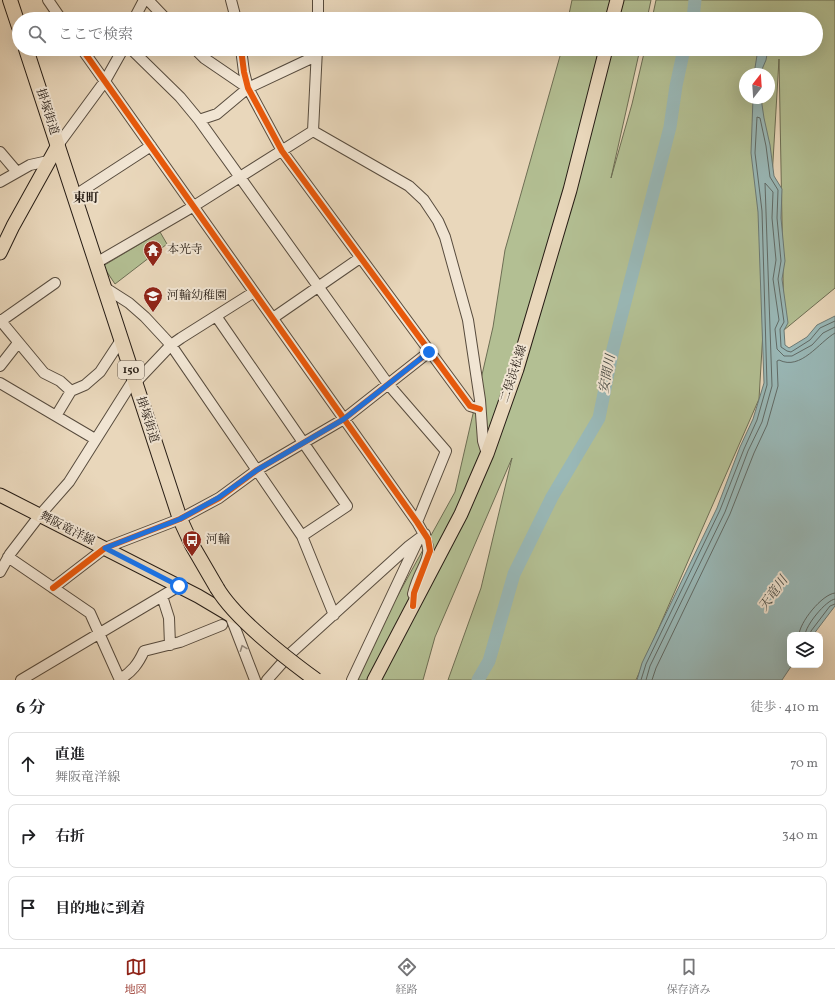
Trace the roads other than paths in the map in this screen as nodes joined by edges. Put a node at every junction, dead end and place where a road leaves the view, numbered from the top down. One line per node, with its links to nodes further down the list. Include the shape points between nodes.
1 (10, 0): 8 (highway)
2 (48, 0): 9 (street)
3 (144, 0): 10 (street)
4 (148, 0): 11 (street)
5 (231, 0): 12 (street)
6 (318, 0): 13 (street)
7 (617, 0): 14 (main road)
8 (14, 12)
9 (56, 12)
10 (138, 12)
11 (159, 12)
12 (234, 12)
13 (318, 12)
14 (614, 12)
15 (28, 56): 28 (highway, 掛塚街道 / 150)
16 (87, 56): 24 (street)
17 (119, 56): 24 (street)
18 (138, 56): 26 (street, via 180,97)
19 (202, 56): 25 (street)
20 (242, 56): 25 (street)
21 (310, 56): 25 (street)
22 (316, 56): 27 (street)
23 (604, 56): 62 (main road, 二俣浜松線, via 570,190 517,368)
24 (105, 81): 28 (street); 29 (street)
25 (248, 88): 26 (street, via 217,114); 30 (street)
26 (199, 120): 34 (street)
27 (313, 131): 30 (street); 57 (street, via 409,186 424,200 438,221 447,244 474,346)
28 (58, 145): 32 (main road); 36 (highway, 掛塚街道 / 150)
29 (151, 146): 36 (street); 37 (street)
30 (282, 151): 34 (street); 39 (street)
31 (0, 152): 33 (street)
32 (48, 161): 33 (street, via 30,164); 38 (main road)
33 (18, 172): 35 (street)
34 (241, 176): 37 (street); 43 (street)
35 (0, 182)
36 (74, 196): 40 (highway, 掛塚街道 / 150)
37 (194, 206): 40 (street); 44 (street)
38 (0, 253)
39 (360, 258): 43 (street); 51 (street)
40 (96, 263): 42 (highway, 掛塚街道 / 150)
41 (55, 283): 47 (street)
42 (104, 287): 48 (highway, 掛塚街道 / 150); 50 (street, via 145,317)
43 (319, 287): 46 (street); 55 (street)
44 (254, 292): 45 (street); 46 (street)
45 (216, 316): 50 (street); 61 (street)
46 (273, 318): 59 (street)
47 (0, 321): 49 (street)
48 (121, 340): 53 (highway, 掛塚街道 / 150); 56 (street, via 100,372 84,386)
49 (18, 342): 52 (street); 56 (street, via 44,373 60,381)
50 (171, 345): 53 (street); 63 (street)
51 (429, 352): 55 (street); 57 (street, via 470,406)
52 (0, 366)
53 (134, 381): 60 (street); 66 (highway, 掛塚街道 / 150)
54 (0, 383): 58 (street)
55 (388, 384): 59 (street); 67 (street, via 446,451)
56 (71, 391): 58 (street)
57 (480, 405): 62 (street, via 483,441)
58 (56, 416): 60 (street)
59 (344, 419): 61 (street); 67 (street)
60 (95, 439): 65 (street, via 69,482)
61 (302, 444): 63 (street); 68 (street, via 347,506)
62 (487, 454): 78 (main road, 二俣浜松線, via 461,514)
63 (257, 470): 66 (street, via 218,498); 68 (street)
64 (0, 495): 65 (main road, 舞阪竜洋線)
65 (40, 515): 70 (main road, 舞阪竜洋線); 71 (street)
66 (180, 519): 70 (street); 75 (highway, 掛塚街道 / 150)
67 (417, 522): 69 (street)
68 (302, 536): 79 (street)
69 (422, 537): 78 (street, via 430,551 414,593); 79 (street); 89 (street)
70 (105, 548): 73 (main road, 舞阪竜洋線); 74 (street)
71 (8, 557): 72 (street); 74 (street)
72 (1, 569)
73 (179, 586): 76 (street); 77 (main road, 舞阪竜洋線)
74 (53, 588): 82 (street, via 90,613)
75 (220, 594): 77 (main road, 舞阪竜洋線); 81 (highway, 掛塚街道 / 150, bridge)
76 (162, 596): 82 (street); 83 (street, via 169,618)
77 (198, 596): 80 (main road, 舞阪竜洋線)
78 (413, 606): 90 (main road, 二俣浜松線)
79 (334, 615): 87 (street, via 291,653)
80 (226, 620): 81 (main road, 舞阪竜洋線, bridge); 83 (street); 86 (street, one-way to 80)
81 (245, 620): 88 (highway, 掛塚街道 / 150, bridge, via 289,661)
82 (100, 633): 84 (street); 85 (street)
83 (170, 645): 85 (street, via 144,651 139,663)
84 (21, 680)
85 (120, 680)
86 (255, 680)
87 (267, 680)
88 (316, 680)
89 (352, 680)
90 (374, 680)

